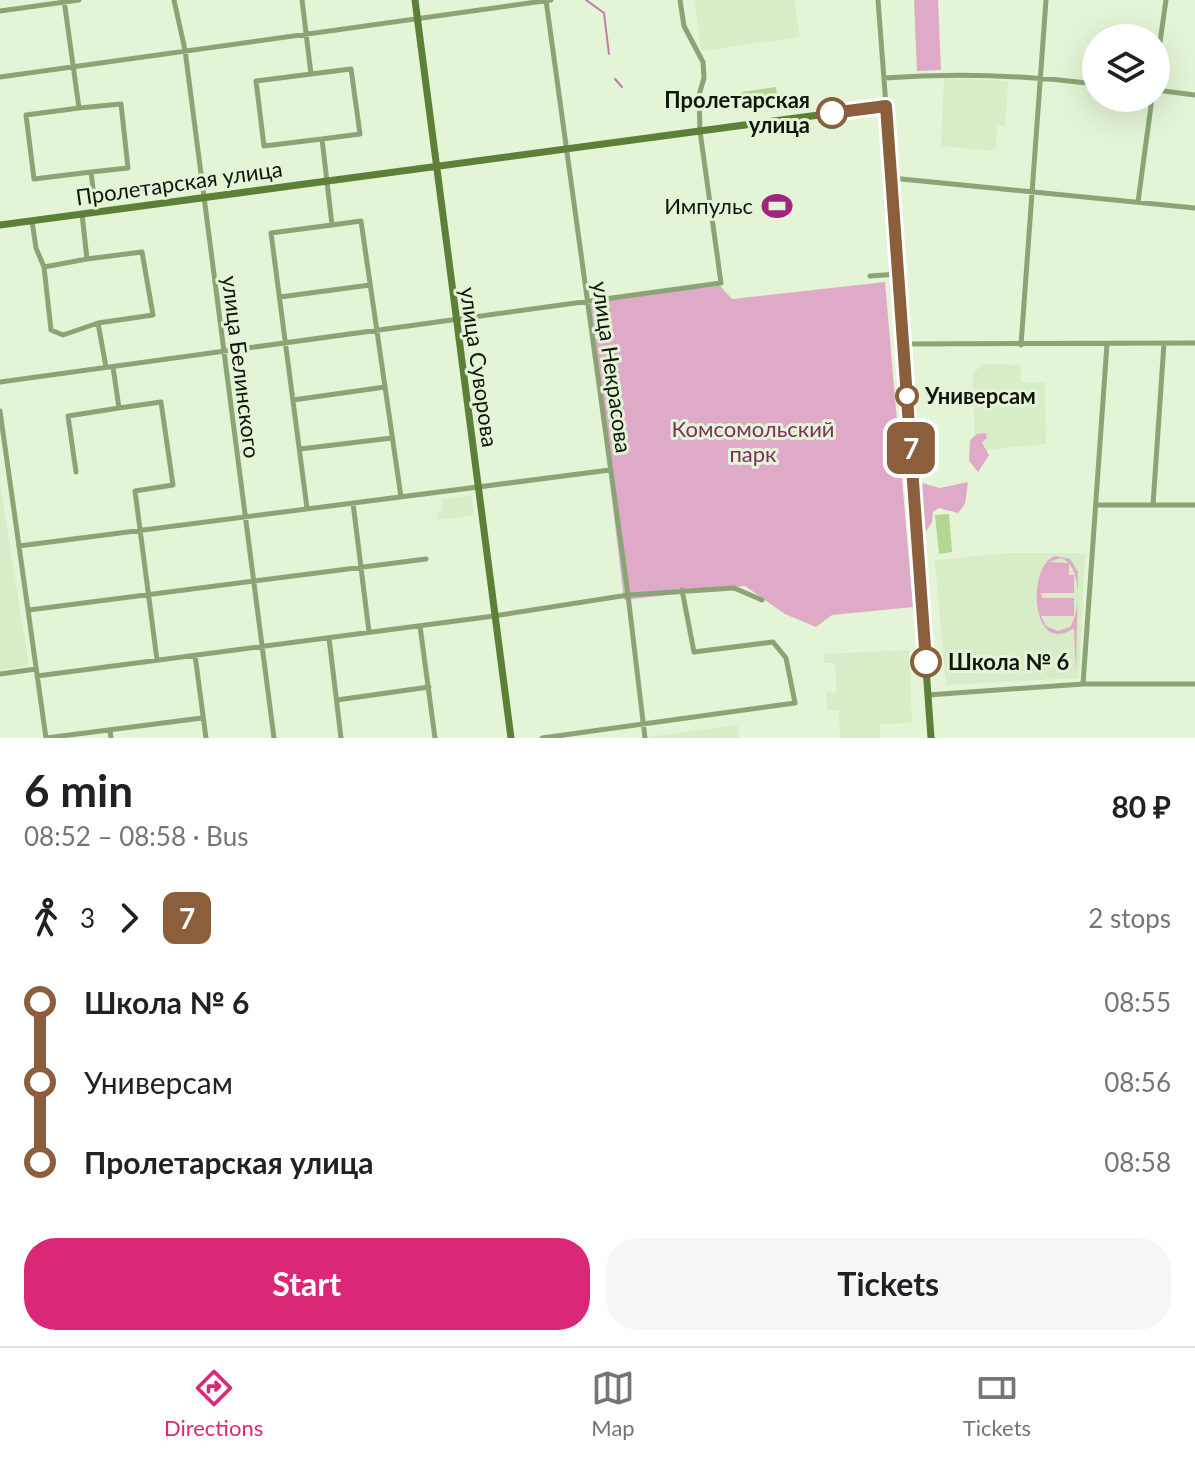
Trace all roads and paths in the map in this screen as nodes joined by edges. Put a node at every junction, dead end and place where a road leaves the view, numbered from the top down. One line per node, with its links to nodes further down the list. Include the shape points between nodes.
1 (79, 0): 10 (street)
2 (174, 0): 15 (street, улица Белинского)
3 (302, 0): 14 (street)
4 (415, 0): 12 (main road, улица Суворова)
5 (547, 0): 12 (street); 29 (street, улица Некрасова)
6 (680, 0): 27 (street, via 684,26 703,62)
7 (878, 0): 20 (street)
8 (1046, 0): 19 (street)
9 (1166, 0): 13 (street)
10 (64, 1): 11 (street); 16 (street)
11 (0, 11)
12 (417, 17): 14 (street); 30 (main road, улица Суворова)
13 (1163, 24)
14 (306, 33): 15 (street); 17 (street)
15 (185, 50): 16 (street); 35 (street, улица Белинского)
16 (74, 66): 18 (street); 25 (street)
17 (311, 74): 28 (street, via 351,69 360,134); 28 (street, via 256,81 264,146)
18 (0, 77)
19 (1043, 77): 20 (street); 21 (street); 34 (street)
20 (884, 78): 24 (street)
21 (1082, 82)
22 (1170, 92): 23 (street)
23 (1195, 95)
24 (886, 106): 27 (main road, Пролетарская улица); 33 (main road)
25 (79, 108): 31 (street, via 121,104 128,168); 31 (street, via 26,115 34,179)
26 (1150, 112): 36 (street)
27 (700, 131): 29 (main road, Пролетарская улица); 49 (street, via 721,283)
28 (322, 139): 32 (street)
29 (567, 149): 30 (main road, Пролетарская улица); 49 (street, улица Некрасова)
30 (436, 166): 32 (main road, Пролетарская улица); 50 (main road, улица Суворова)
31 (91, 172): 38 (street)
32 (326, 178): 35 (main road, Пролетарская улица); 42 (street)
33 (891, 178): 34 (street); 45 (main road)
34 (1034, 192): 36 (street); 58 (street)
35 (203, 198): 38 (main road, Пролетарская улица); 59 (street, улица Белинского)
36 (1138, 202): 37 (street)
37 (1195, 208)
38 (96, 212): 39 (main road, Пролетарская улица)
39 (82, 214): 40 (main road, Пролетарская улица); 43 (street)
40 (32, 221): 41 (main road, Пролетарская улица); 44 (street)
41 (0, 225)
42 (332, 225): 47 (street, via 361,221); 48 (street, via 271,233)
43 (87, 259): 44 (street); 51 (street, via 142,252 153,315)
44 (44, 267): 51 (street, via 51,330 63,335)
45 (898, 274): 46 (street); 56 (main road)
46 (870, 276)
47 (370, 285): 48 (street); 52 (street)
48 (280, 297): 53 (street)
49 (587, 301): 50 (street); 68 (street, улица Некрасова)
50 (454, 319): 52 (street); 70 (main road, улица Суворова)
51 (98, 323): 60 (street)
52 (376, 330): 53 (street); 62 (street)
53 (286, 343): 59 (street); 63 (street)
54 (1164, 343): 55 (street); 57 (street); 74 (street)
55 (1195, 343)
56 (903, 344): 58 (street); 100 (main road)
57 (1107, 344): 58 (street); 73 (street)
58 (1021, 345)
59 (222, 352): 60 (street); 77 (street, улица Белинского)
60 (109, 367): 61 (street); 64 (street)
61 (0, 382)
62 (385, 387): 63 (street); 66 (street)
63 (293, 400): 67 (street)
64 (119, 408): 69 (street, via 68,416); 78 (street, via 161,402 173,485 135,491)
65 (0, 411): 79 (street)
66 (392, 438): 67 (street); 71 (street)
67 (300, 449): 76 (street)
68 (610, 470): 70 (street); 85 (street, улица Некрасова)
69 (76, 472)
70 (477, 487): 71 (street); 88 (main road, улица Суворова)
71 (401, 497): 72 (street)
72 (353, 503): 76 (street); 81 (street)
73 (1096, 505): 74 (street); 97 (street)
74 (1153, 505): 75 (street)
75 (1195, 505)
76 (307, 508): 77 (street)
77 (245, 516): 78 (street); 82 (street, улица Белинского)
78 (141, 530): 79 (street); 84 (street)
79 (19, 546): 87 (street)
80 (426, 559): 81 (street)
81 (362, 568): 82 (street); 90 (street)
82 (253, 581): 84 (street); 92 (street, улица Белинского)
83 (682, 590): 85 (street); 86 (street, via 734,588); 103 (street, via 694,652 773,642 786,658 795,703)
84 (148, 595): 87 (street); 94 (street)
85 (628, 595): 88 (street); 103 (street, улица Некрасова)
86 (762, 600)
87 (29, 610): 95 (street)
88 (494, 616): 89 (street); 111 (main road, улица Суворова)
89 (420, 626): 90 (street); 99 (street)
90 (369, 632): 91 (street)
91 (329, 638): 92 (street); 101 (street)
92 (261, 646): 93 (street); 108 (street, улица Белинского)
93 (195, 655): 94 (street); 102 (street)
94 (157, 660): 95 (street)
95 (37, 673): 96 (street); 105 (street)
96 (0, 674)
97 (1083, 684): 98 (street); 100 (street)
98 (1195, 684)
99 (429, 687): 101 (street); 110 (street)
100 (928, 695): 114 (main road)
101 (337, 700): 109 (street)
102 (202, 718): 104 (street); 107 (street)
103 (643, 724): 112 (street); 113 (street, улица Некрасова)
104 (110, 730): 105 (street); 106 (street)
105 (46, 738)
106 (111, 738)
107 (206, 738)
108 (274, 738)
109 (341, 738)
110 (435, 738)
111 (511, 738)
112 (542, 738)
113 (645, 738)
114 (931, 738)

